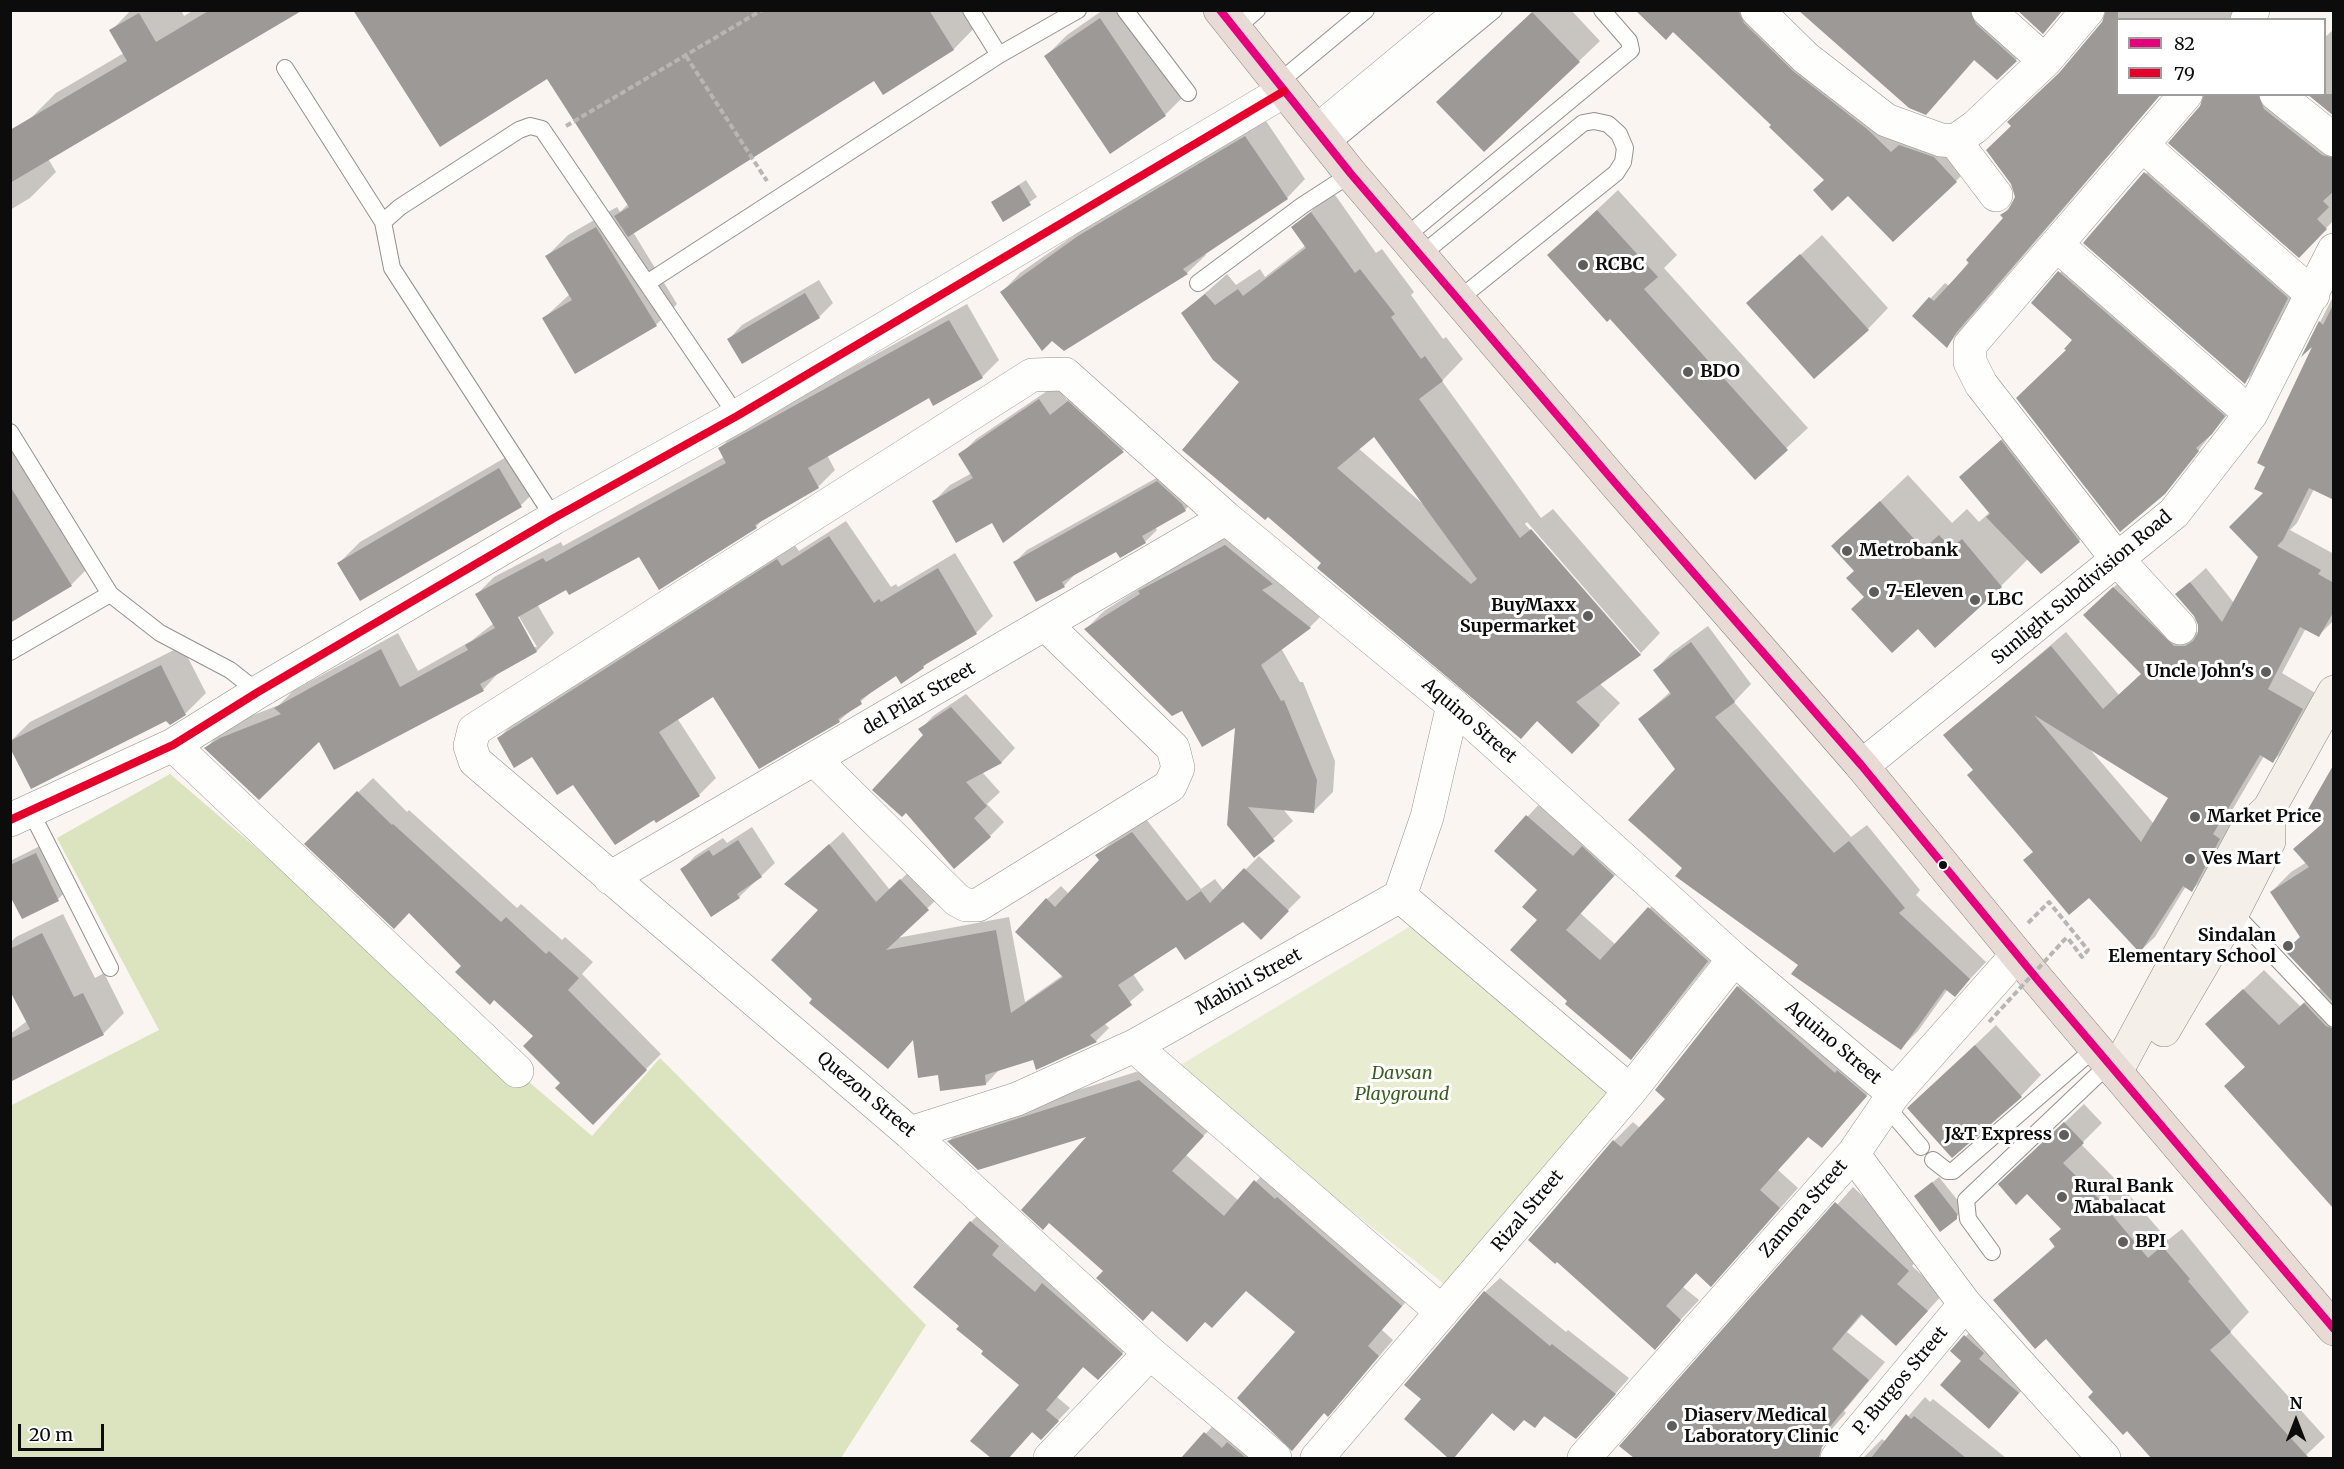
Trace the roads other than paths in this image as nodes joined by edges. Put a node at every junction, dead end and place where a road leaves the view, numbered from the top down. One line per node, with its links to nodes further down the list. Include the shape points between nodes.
1 (971, 10): 14 (lane)
2 (1046, 10): 13 (lane)
3 (1078, 10): 13 (lane)
4 (1125, 10): 18 (lane)
5 (1366, 10): 17 (lane)
6 (1463, 10): 21 (street)
7 (1494, 10): 21 (lane)
8 (1602, 10): 28 (lane, via 1631,50)
9 (1757, 10): 23 (street, via 1806,58 1886,120 1941,140)
10 (1988, 10): 15 (street)
11 (2088, 10): 15 (street)
12 (1237, 17): 17 (highway)
13 (1058, 24): 14 (lane)
14 (999, 55): 31 (lane)
15 (2045, 61): 23 (street)
16 (285, 68): 27 (lane)
17 (1281, 87): 21 (highway); 36 (street)
18 (1188, 93)
19 (2184, 96): 24 (street)
20 (2279, 96): 22 (street)
21 (1323, 138): 25 (highway)
22 (2334, 140)
23 (1955, 141): 26 (street)
24 (2142, 145): 29 (street); 33 (street)
25 (1351, 174): 28 (highway); 32 (lane)
26 (1996, 195)
27 (383, 222): 31 (lane, via 400,207 530,126 542,129); 38 (lane, via 392,268)
28 (1413, 246): 34 (highway); 34 (lane, via 1583,123 1608,124 1619,134 1625,148 1616,173)
29 (2058, 246): 35 (street); 40 (street, via 1971,345 1970,362 1981,384)
30 (2334, 250): 33 (street, Sunlight Subdivision Road)
31 (647, 283): 36 (lane)
32 (1198, 283)
33 (2313, 295): 35 (street, Sunlight Subdivision Road)
34 (1459, 299): 51 (highway)
35 (2251, 414): 40 (street, Sunlight Subdivision Road, via 2174,513)
36 (736, 416): 38 (street)
37 (10, 432): 41 (lane)
38 (554, 518): 45 (street)
39 (1226, 518): 42 (street, del Pilar Street); 47 (street, Aquino Street); 48 (street, Aquino Street, via 1065,374 1032,375)
40 (2116, 559): 43 (street); 51 (street, Sunlight Subdivision Road, via 2068,602)
41 (110, 594): 44 (lane); 45 (lane, via 160,633 230,670)
42 (1046, 625): 50 (street, del Pilar Street); 50 (street, via 1173,748 1178,768 1170,786 978,905 957,900)
43 (2180, 628)
44 (10, 652)
45 (258, 692): 49 (street)
46 (2334, 692): 52 (main road)
47 (1453, 705): 55 (street, via 1427,817); 58 (street, Aquino Street)
48 (474, 730): 54 (street, Quezon Street, via 470,746 475,761)
49 (173, 745): 53 (street); 63 (street)
50 (815, 760): 54 (street, del Pilar Street)
51 (1862, 766): 57 (highway)
52 (2269, 809): 56 (main road, via 2269,841); 62 (main road, via 2247,831)
53 (20, 815): 59 (lane)
54 (610, 878): 66 (street, Quezon Street)
55 (1400, 896): 61 (street, Mabini Street); 64 (street)
56 (2233, 912): 60 (lane); 62 (main road)
57 (2017, 955): 62 (highway); 65 (street, Zamora Street)
58 (1734, 958): 64 (street, Rizal Street); 65 (street, Aquino Street)
59 (110, 968)
60 (2334, 1019)
61 (1134, 1046): 66 (street, Mabini Street, via 1017,1099); 72 (street)
62 (2112, 1068): 69 (lane, via 1953,1172 1947,1172); 70 (lane, via 1966,1200 1968,1219); 73 (highway)
63 (517, 1071)
64 (1629, 1091): 72 (street, Rizal Street)
65 (1890, 1100): 67 (lane); 68 (street, Zamora Street)
66 (910, 1133): 74 (street, Quezon Street)
67 (1921, 1147)
68 (1853, 1154): 71 (street); 79 (street, Zamora Street)
69 (1933, 1160)
70 (1992, 1252)
71 (1965, 1304): 75 (street); 80 (street, P. Burgos Street)
72 (1442, 1312): 78 (street, Rizal Street)
73 (2334, 1329)
74 (1150, 1353): 76 (street); 77 (street, Quezon Street)
75 (2096, 1455)
76 (1050, 1458)
77 (1275, 1458)
78 (1317, 1458)
79 (1584, 1458)
80 (1836, 1458)

